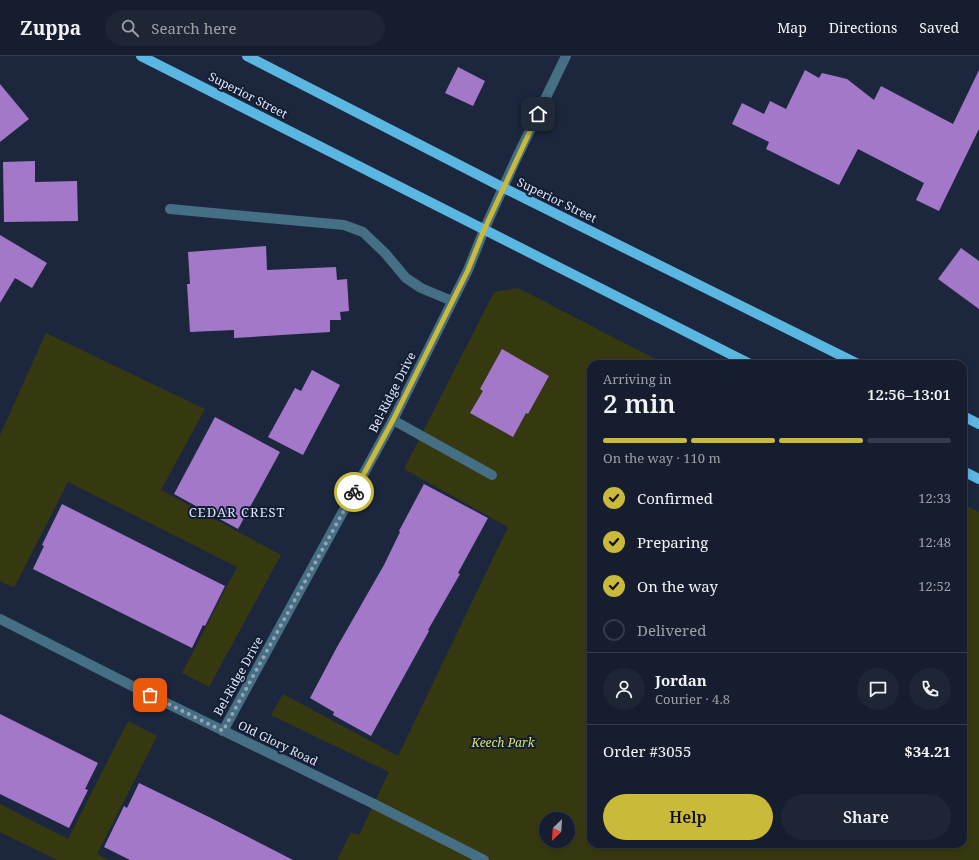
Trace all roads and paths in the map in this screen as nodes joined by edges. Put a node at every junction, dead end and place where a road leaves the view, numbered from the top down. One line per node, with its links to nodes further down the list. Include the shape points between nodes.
1 (141, 56): 6 (main road, Superior Street)
2 (247, 56): 4 (main road, Superior Street)
3 (566, 56): 4 (street, Bel-Ridge Drive)
4 (504, 188): 6 (street, Bel-Ridge Drive); 9 (main road, Superior Street)
5 (170, 209): 7 (street, via 344,225 363,232 406,278 421,288)
6 (484, 230): 7 (street, Bel-Ridge Drive); 8 (main road, Superior Street)
7 (452, 301): 11 (street, Bel-Ridge Drive)
8 (742, 360)
9 (850, 360)
10 (967, 418): 12 (main road)
11 (393, 420): 14 (street); 17 (street, Bel-Ridge Drive)
12 (979, 424)
13 (967, 473): 15 (main road)
14 (492, 475)
15 (979, 479)
16 (0, 619): 17 (street, Old Glory Road)
17 (223, 731): 18 (street, Old Glory Road)
18 (484, 860)

